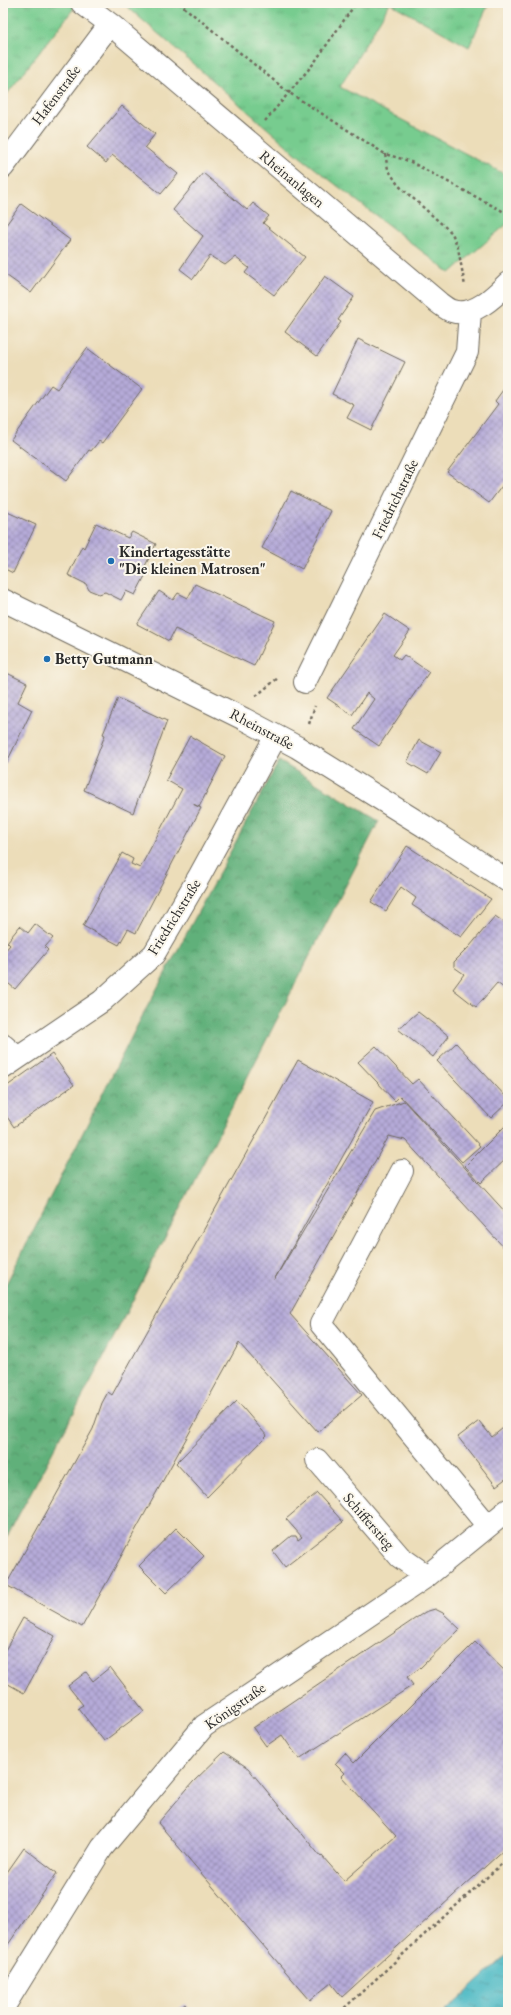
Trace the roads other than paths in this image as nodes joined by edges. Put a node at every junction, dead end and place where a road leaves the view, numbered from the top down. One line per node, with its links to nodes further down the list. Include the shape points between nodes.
1 (82, 3): 2 (street, Rheinanlagen)
2 (110, 24): 3 (street, Hafenstraße); 5 (street, Rheinanlagen, via 439,303 453,312)
3 (3, 167)
4 (508, 283): 5 (street, via 497,294)
5 (470, 312): 7 (street, Friedrichstraße, via 467,352)
6 (3, 600): 8 (street, Rheinstraße)
7 (305, 682)
8 (276, 736): 9 (street, Rheinstraße); 10 (street, Friedrichstraße, via 154,954 102,1001)
9 (505, 873)
10 (8, 1056)
11 (402, 1171): 14 (street, via 321,1324)
12 (317, 1460): 15 (street, Schifferstieg, via 400,1557)
13 (508, 1510): 14 (street, Königstraße)
14 (488, 1526): 15 (street, Königstraße)
15 (426, 1576): 16 (street, Königstraße, via 204,1726 102,1848)
16 (3, 2008)

